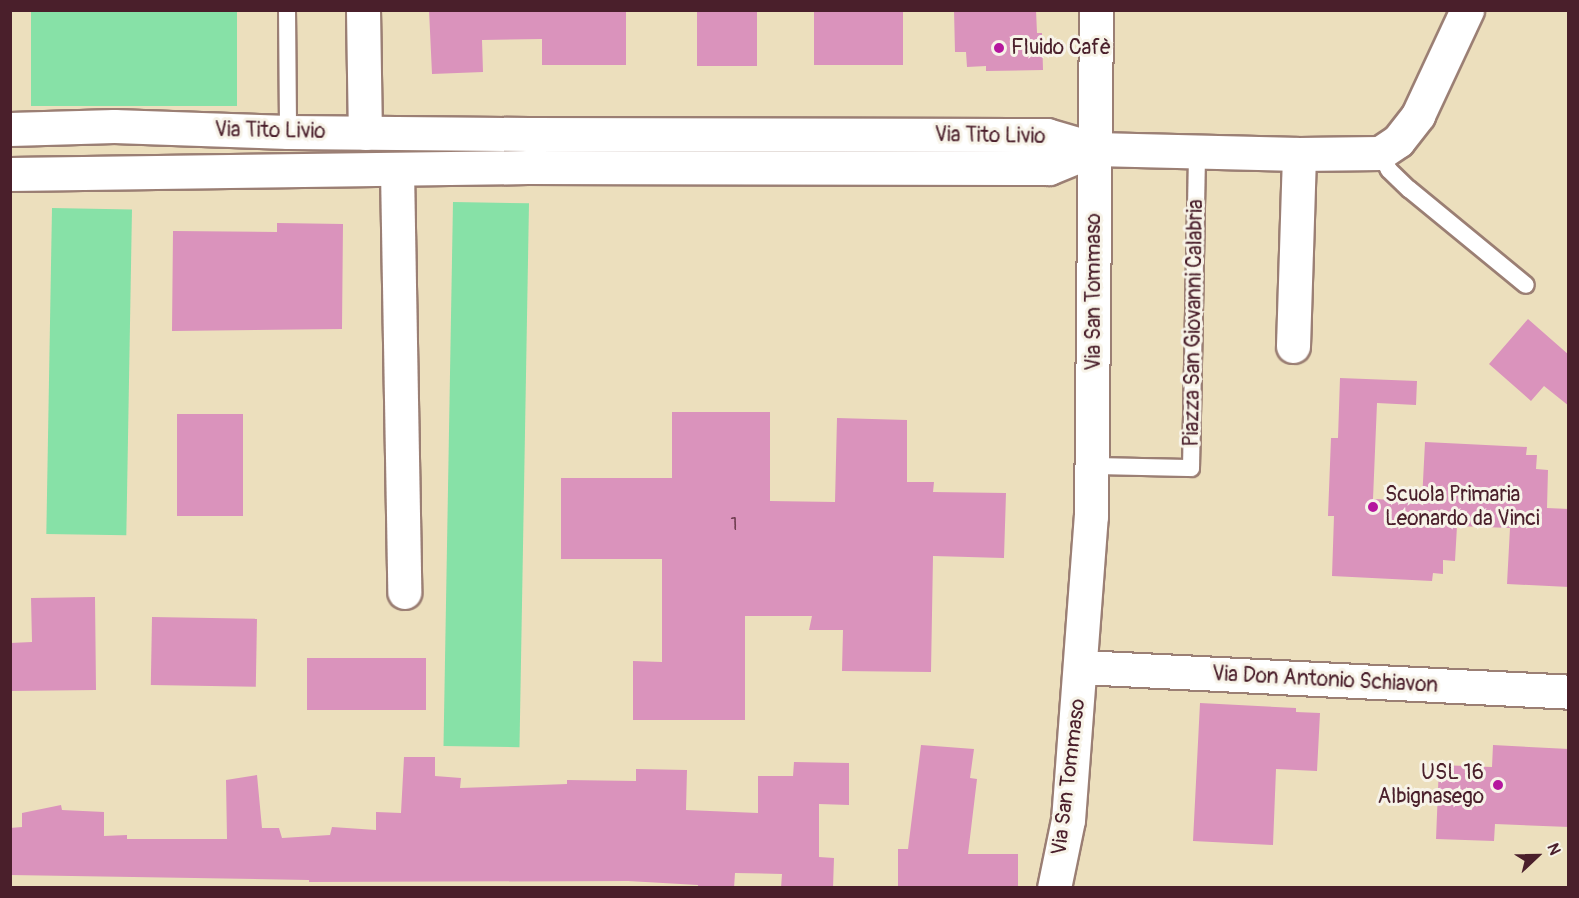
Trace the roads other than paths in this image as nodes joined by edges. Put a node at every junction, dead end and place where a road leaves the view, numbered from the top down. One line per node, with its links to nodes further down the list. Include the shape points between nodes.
1 (287, 10): 6 (lane)
2 (363, 10): 7 (street)
3 (1096, 10): 10 (street, Via San Tommaso)
4 (1467, 10): 12 (street, via 1418,115 1398,141)
5 (10, 129): 6 (street, Via Tito Livio, via 114,126)
6 (288, 132): 7 (street, Via Tito Livio)
7 (366, 133): 8 (street, Via Tito Livio)
8 (529, 134): 9 (street, Via Tito Livio); 14 (street)
9 (625, 134): 10 (street, Via Tito Livio, via 1047,135); 15 (street)
10 (1095, 149): 11 (street); 15 (street, Via Tito Livio, via 1048,168); 20 (street, Via San Tommaso)
11 (1197, 152): 13 (street); 20 (lane, Piazza San Giovanni Calabria, via 1191,468)
12 (1380, 153): 13 (street); 18 (lane, via 1389,170 1409,189)
13 (1299, 154): 19 (street)
14 (528, 167): 15 (street, Via Tito Livio); 16 (street, Via Tito Livio)
15 (625, 167)
16 (397, 170): 17 (street, Via Tito Livio); 21 (street)
17 (10, 174)
18 (1526, 285)
19 (1293, 346)
20 (1093, 466): 22 (street, Via San Tommaso)
21 (404, 592)
22 (1081, 666): 23 (street, Via Don Antonio Schiavon); 24 (street, Via San Tommaso, via 1068,820)
23 (1569, 692)
24 (1054, 888)

